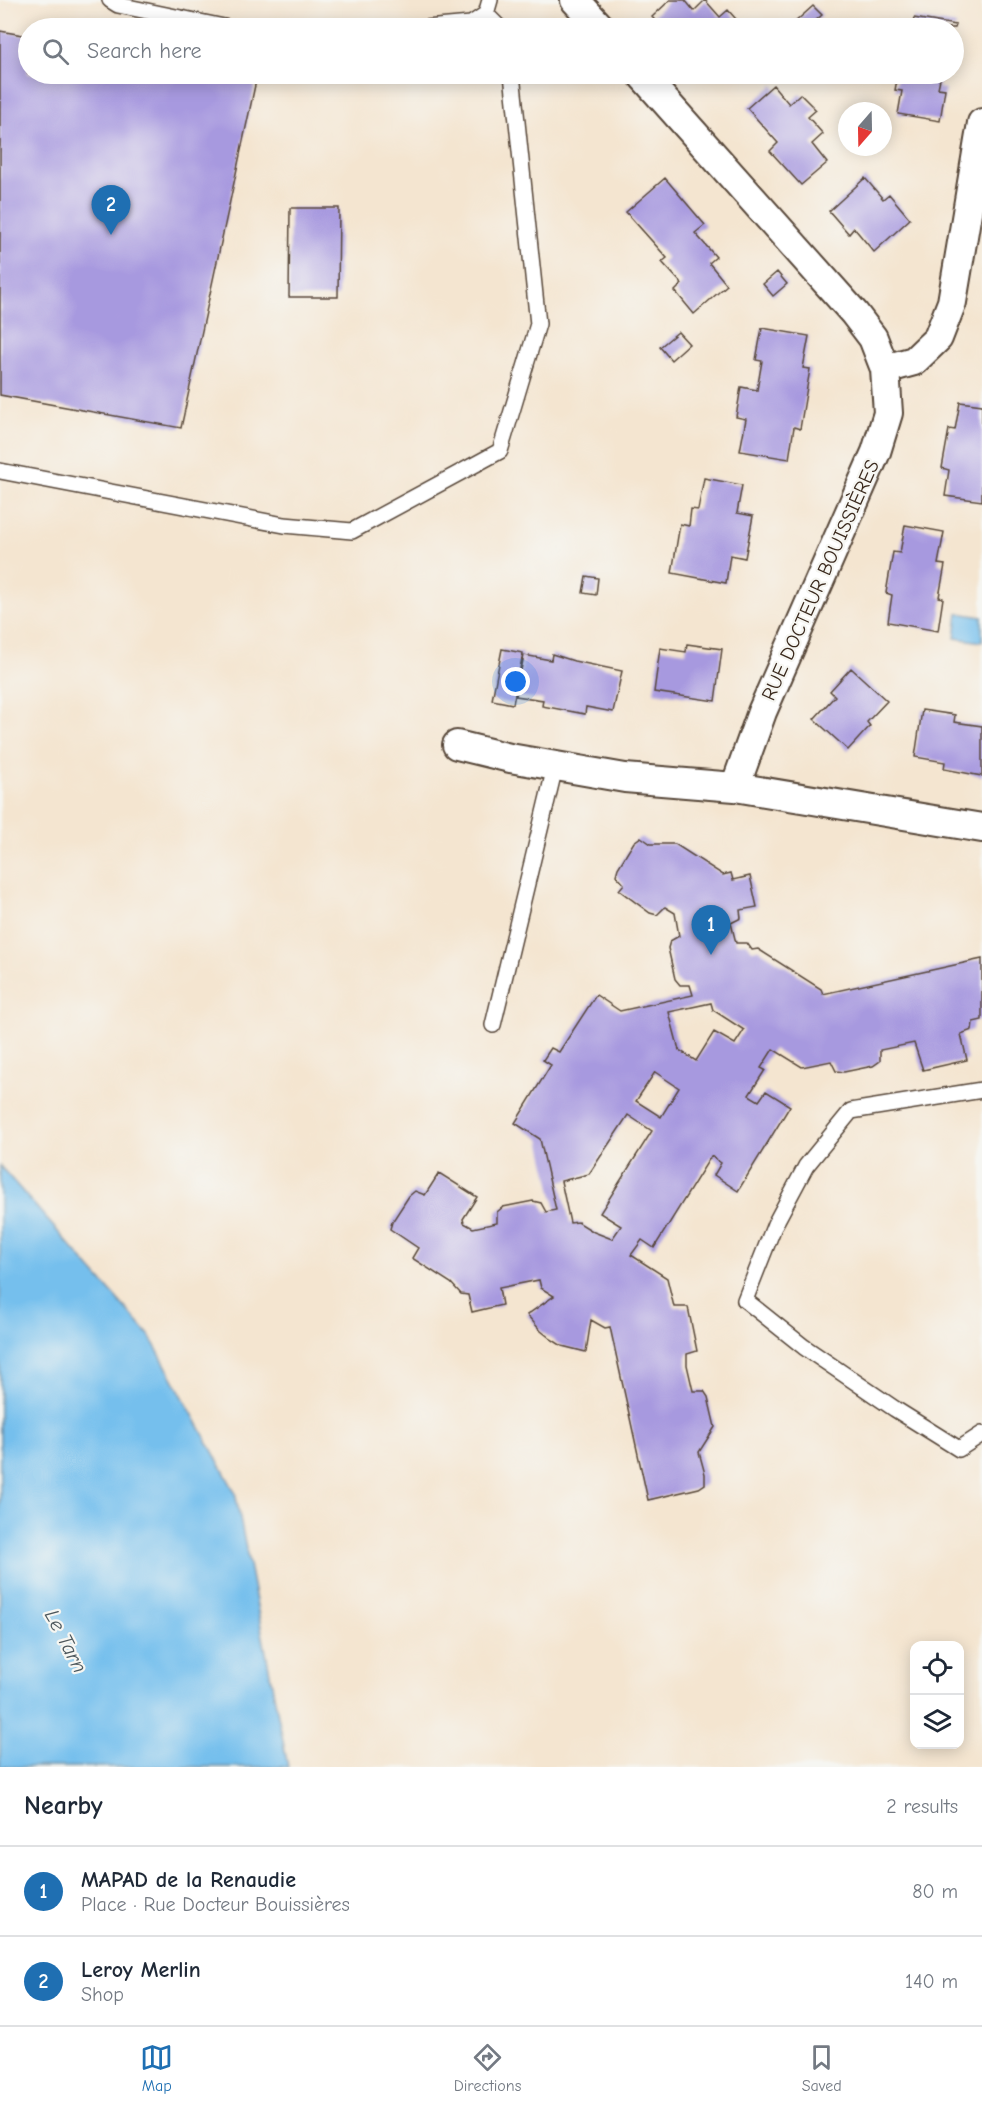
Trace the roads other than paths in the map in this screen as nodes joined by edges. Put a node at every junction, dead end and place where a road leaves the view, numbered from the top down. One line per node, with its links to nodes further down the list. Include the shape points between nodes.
1 (110, 0): 4 (lane)
2 (575, 0): 6 (street)
3 (488, 7): 5 (lane)
4 (181, 18)
5 (477, 18)
6 (592, 18)
7 (513, 84): 11 (lane, via 538,324 500,451 352,531 284,525)
8 (650, 84): 10 (street, RUE DOCTEUR BOUISSIÈRES, via 854,313 873,338)
9 (982, 123): 10 (street, via 951,302 938,338 914,361)
10 (885, 369): 14 (street, RUE DOCTEUR BOUISSIÈRES, via 888,413 876,452 762,712)
11 (0, 471)
12 (457, 745): 13 (street)
13 (555, 767): 14 (street, via 624,778); 16 (lane)
14 (735, 787): 15 (street)
15 (982, 828)
16 (493, 1025)
17 (982, 1090): 18 (lane, via 851,1111 806,1166 775,1224 746,1300 813,1353 959,1449)
18 (982, 1434)

